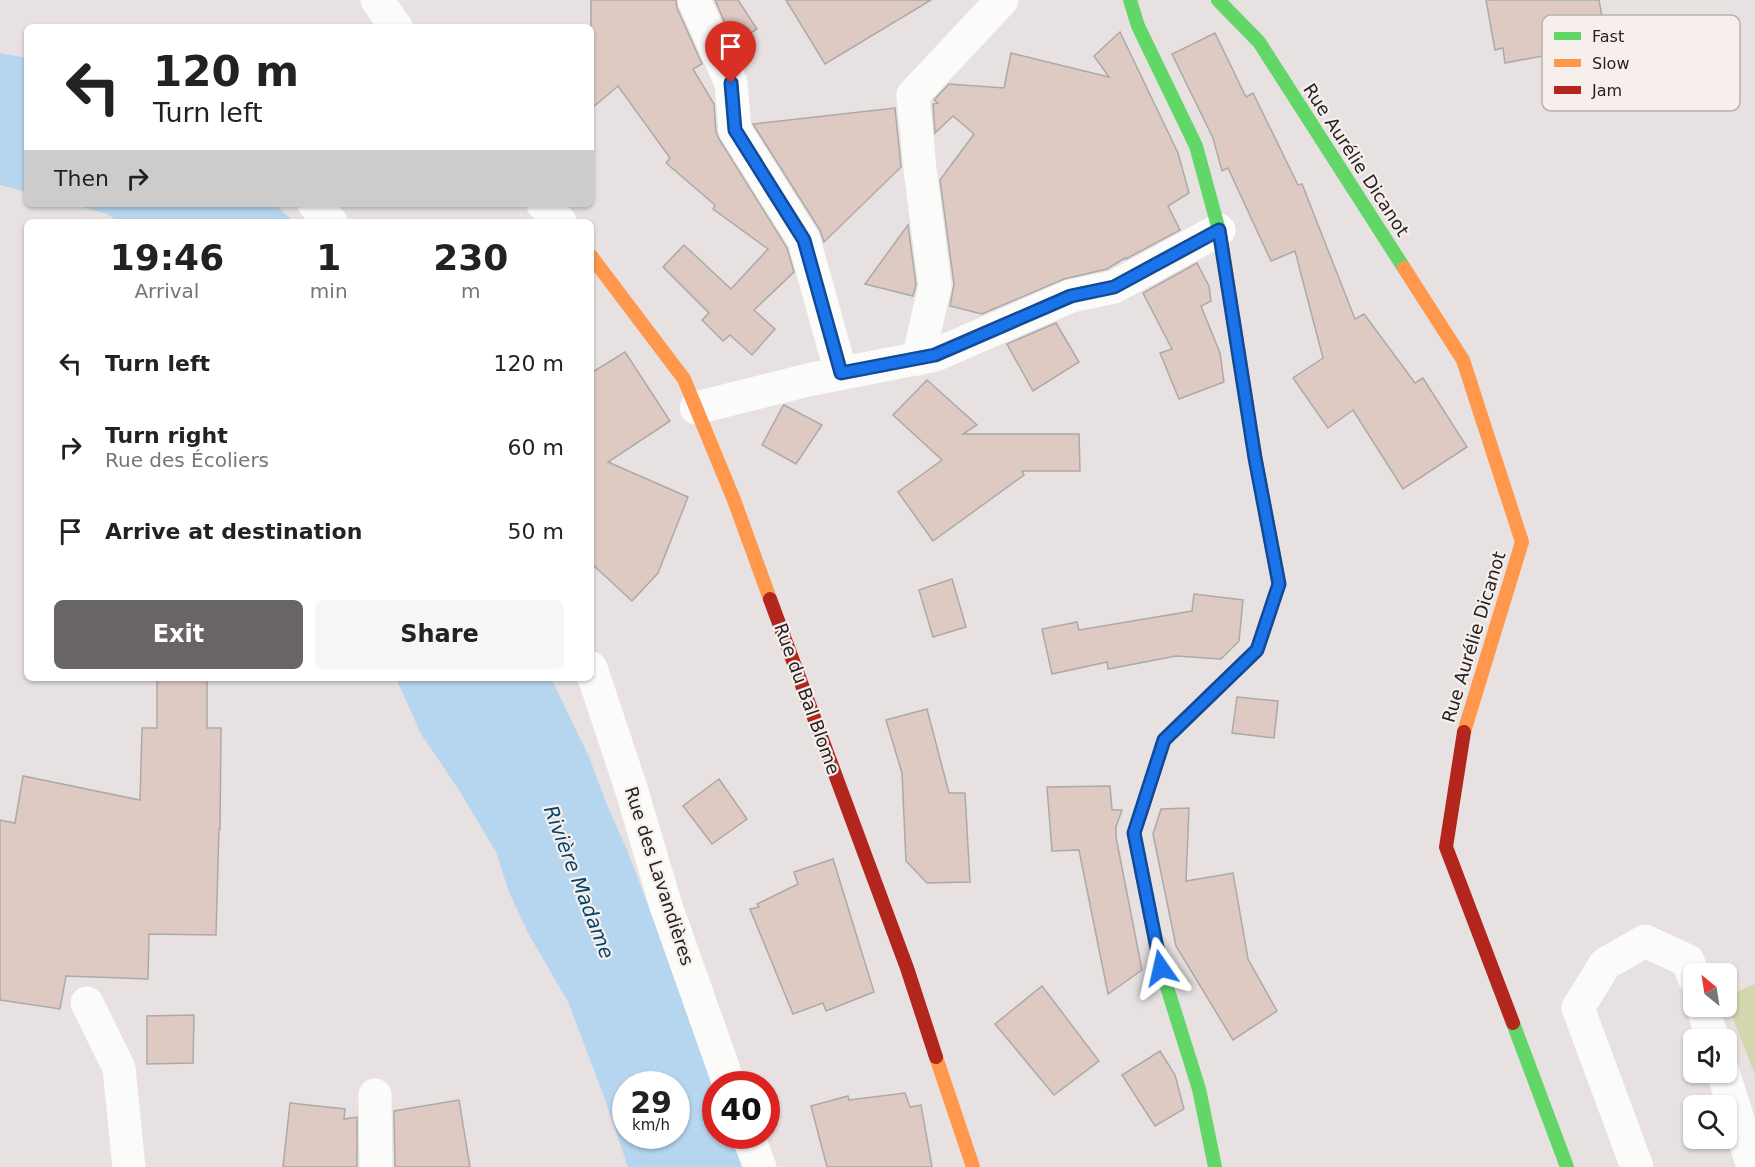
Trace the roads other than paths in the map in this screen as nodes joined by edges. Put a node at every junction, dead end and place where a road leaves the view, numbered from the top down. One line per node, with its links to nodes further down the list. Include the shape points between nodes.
1 (376, 0): 6 (street)
2 (694, 0): 14 (street, via 731,83 735,130 804,240)
3 (1002, 0): 13 (street, via 913,95 935,286)
4 (1130, 0): 11 (street, via 1138,26 1196,146)
5 (1218, 0): 28 (street, Rue Aurélie Dicanot, via 1259,42 1463,360 1522,542 1465,724 1446,847)
6 (394, 24)
7 (317, 207): 9 (street)
8 (546, 207): 10 (street)
9 (328, 219)
10 (557, 219)
11 (1219, 230): 13 (street, via 1114,287 1071,296); 27 (street, via 1279,584 1257,650 1164,740 1134,833 1161,968 1199,1089)
12 (594, 260): 15 (street, Rue du Bal Blome, via 684,379)
13 (918, 359): 14 (street)
14 (841, 373): 15 (street)
15 (696, 408): 26 (street, Rue du Bal Blome, via 734,500 907,968)
16 (594, 677): 19 (street, Rue des Lavandières, via 666,906)
17 (1689, 963): 29 (street, via 1645,940 1605,964 1578,1008)
18 (87, 1003): 23 (street, via 119,1068)
19 (724, 1071)
20 (1726, 1083): 30 (street)
21 (375, 1095): 24 (street)
22 (753, 1149): 25 (street)
23 (129, 1167)
24 (376, 1167)
25 (760, 1167)
26 (973, 1167)
27 (1215, 1167)
28 (1568, 1167)
29 (1637, 1167)
30 (1753, 1167)

